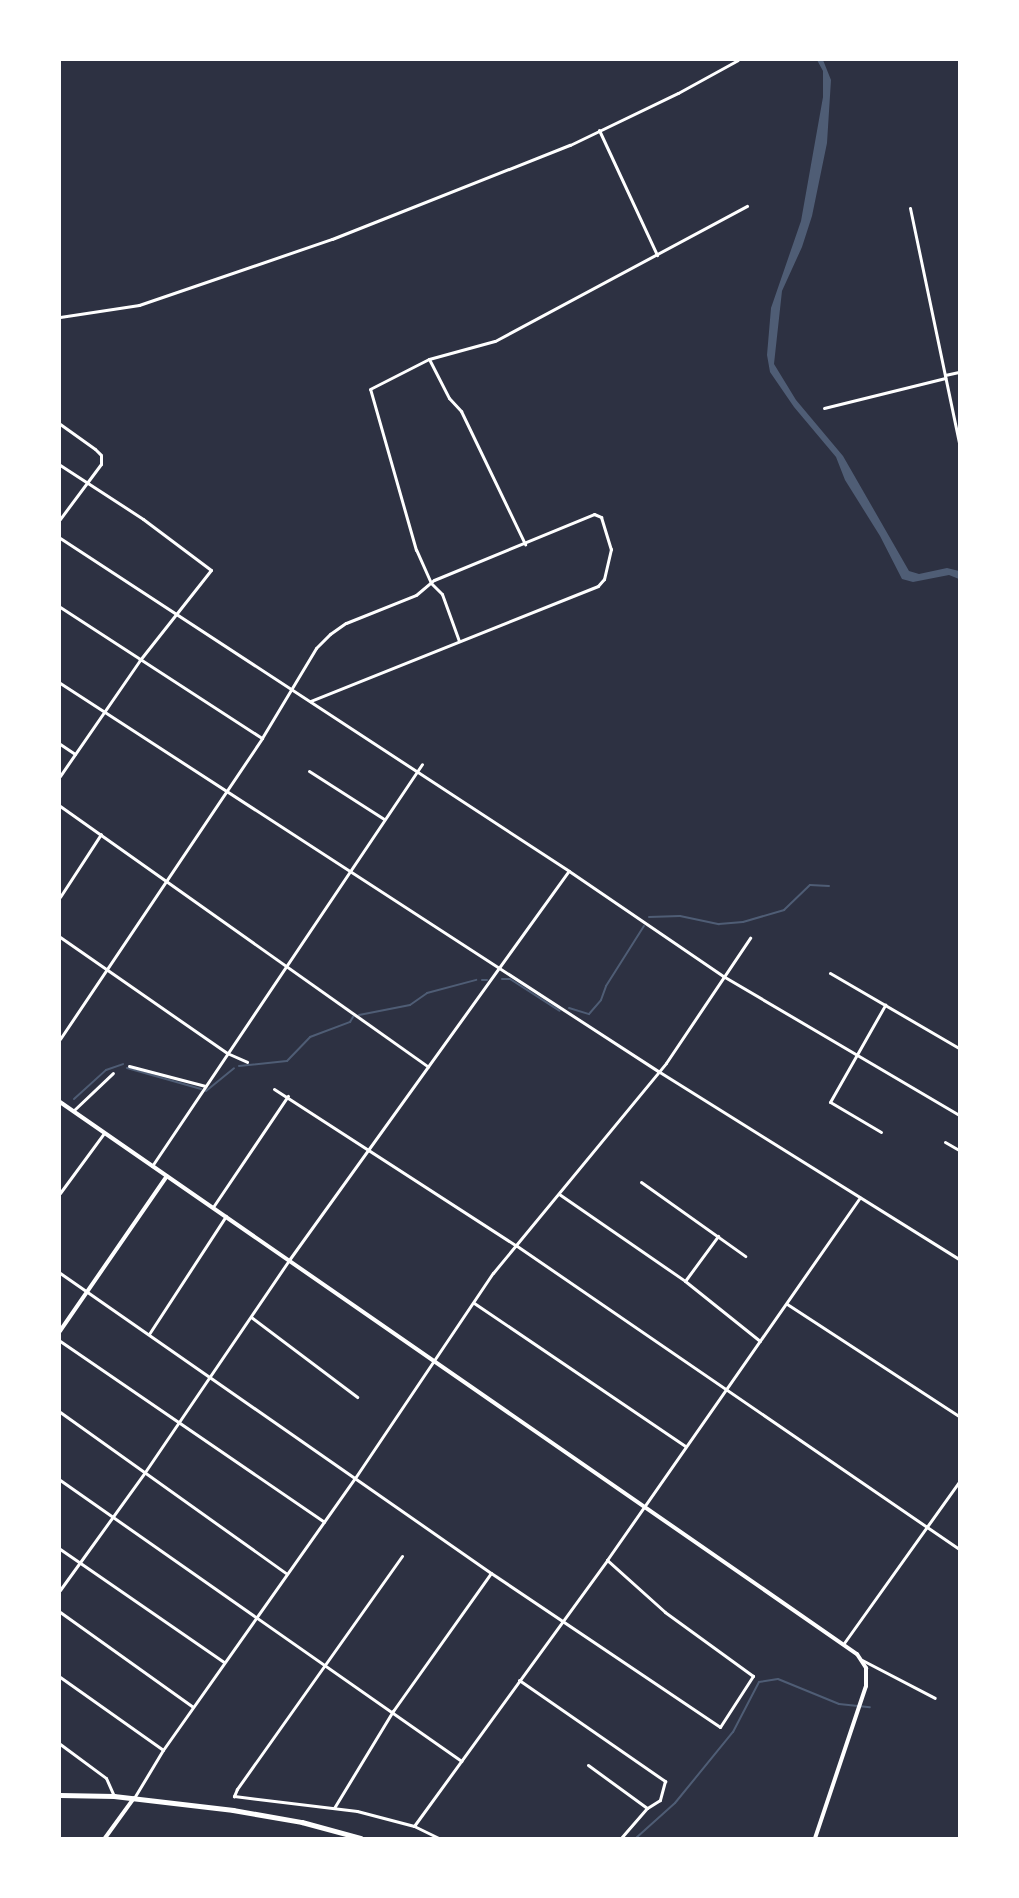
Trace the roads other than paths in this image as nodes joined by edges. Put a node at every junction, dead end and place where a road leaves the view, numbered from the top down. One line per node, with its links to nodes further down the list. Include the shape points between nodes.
1 (738, 60): 2 (street)
2 (599, 130): 5 (street); 6 (street, via 480,183 230,277 139,306)
3 (747, 206): 5 (street)
4 (910, 208): 9 (street)
5 (657, 255): 7 (street, via 495,341)
6 (60, 317)
7 (429, 359): 17 (street, via 449,398 461,411); 18 (street, via 370,389 416,550)
8 (959, 372): 9 (street)
9 (945, 376): 10 (street); 12 (street)
10 (824, 408)
11 (60, 424): 14 (street, via 101,455 101,464)
12 (959, 443)
13 (60, 465): 14 (street)
14 (86, 483): 15 (street); 20 (street, via 143,518 211,570)
15 (60, 519)
16 (60, 538): 20 (street)
17 (525, 544): 18 (street); 21 (street, via 594,514 601,517 611,549 604,579 598,586)
18 (431, 583): 21 (street, via 442,594); 24 (street, via 416,595 346,623 316,648)
19 (60, 606): 22 (street)
20 (173, 615): 22 (street); 24 (street)
21 (459, 641): 25 (street)
22 (140, 660): 26 (street); 27 (street)
23 (60, 683): 26 (street)
24 (290, 689): 25 (street); 27 (street)
25 (310, 701): 32 (street)
26 (105, 713): 29 (street); 34 (street)
27 (262, 738): 34 (street)
28 (60, 744): 29 (street)
29 (75, 754): 33 (street)
30 (422, 764): 32 (street)
31 (309, 771): 36 (street)
32 (417, 772): 36 (street); 39 (street)
33 (60, 776)
34 (225, 793): 38 (street); 40 (street)
35 (60, 806): 37 (street)
36 (384, 819): 38 (street)
37 (101, 834): 40 (street); 41 (street)
38 (349, 870): 44 (street); 45 (street)
39 (569, 870): 45 (street); 48 (street)
40 (166, 879): 44 (street); 46 (street)
41 (60, 898)
42 (60, 936): 46 (street)
43 (750, 938): 48 (street)
44 (285, 964): 52 (street); 56 (street)
45 (498, 967): 56 (street); 57 (street)
46 (106, 968): 50 (street); 52 (street)
47 (830, 973): 49 (street)
48 (722, 976): 53 (street); 57 (street)
49 (885, 1005): 51 (street); 53 (street)
50 (60, 1039)
51 (959, 1048)
52 (226, 1053): 54 (street); 59 (street)
53 (856, 1055): 64 (street); 65 (street, via 830,1102)
54 (247, 1062)
55 (129, 1066): 59 (street)
56 (428, 1067): 68 (street)
57 (658, 1071): 74 (street); 75 (street)
58 (113, 1073): 63 (street)
59 (205, 1086): 70 (street)
60 (274, 1089): 61 (street)
61 (288, 1096): 68 (street); 76 (street)
62 (60, 1102): 63 (street)
63 (73, 1112): 66 (street)
64 (959, 1115)
65 (881, 1132)
66 (104, 1133): 70 (street); 73 (street)
67 (945, 1142): 69 (street)
68 (369, 1150): 79 (street); 82 (street)
69 (959, 1150)
70 (152, 1166): 71 (street)
71 (167, 1176): 76 (street); 85 (street)
72 (641, 1182): 78 (street)
73 (60, 1193)
74 (558, 1194): 79 (street); 84 (street)
75 (860, 1198): 81 (street); 87 (street)
76 (213, 1207): 77 (street)
77 (226, 1216): 82 (street); 90 (street)
78 (718, 1236): 80 (street); 84 (street)
79 (517, 1246): 86 (street); 95 (street)
80 (745, 1256)
81 (959, 1259)
82 (290, 1260): 88 (street); 93 (street)
83 (60, 1273): 85 (street)
84 (685, 1281): 92 (street)
85 (88, 1292): 89 (street); 90 (street)
86 (474, 1303): 93 (street); 100 (street)
87 (787, 1304): 92 (street); 98 (street)
88 (251, 1317): 94 (street); 96 (street)
89 (60, 1331)
90 (149, 1334): 94 (street)
91 (60, 1341): 99 (street)
92 (760, 1341): 95 (street)
93 (436, 1361): 102 (street); 105 (street)
94 (209, 1377): 99 (street); 102 (street)
95 (724, 1390): 100 (street); 108 (street)
96 (357, 1397)
97 (60, 1412): 101 (street)
98 (959, 1416)
99 (177, 1424): 101 (street); 107 (street)
100 (685, 1446): 105 (street)
101 (145, 1472): 106 (street); 114 (street)
102 (355, 1478): 107 (street); 115 (street)
103 (60, 1480): 106 (street)
104 (959, 1482): 108 (street)
105 (645, 1505): 112 (street); 120 (street)
106 (112, 1518): 113 (street); 118 (street)
107 (324, 1522): 114 (street)
108 (928, 1526): 110 (street); 120 (street)
109 (60, 1549): 113 (street)
110 (959, 1549)
111 (402, 1556): 123 (street)
112 (607, 1560): 119 (street); 119 (street, via 665,1612 753,1676 720,1727)
113 (80, 1563): 116 (street); 122 (street)
114 (286, 1573): 118 (street)
115 (491, 1573): 119 (street); 128 (street)
116 (60, 1590)
117 (60, 1612): 127 (street)
118 (257, 1618): 122 (street); 123 (street)
119 (562, 1621): 125 (street)
120 (844, 1643): 121 (street)
121 (862, 1660): 126 (street); 143 (street, via 867,1677 864,1693)
122 (224, 1662): 127 (street)
123 (325, 1665): 128 (street); 136 (street, via 234,1796)
124 (60, 1677): 130 (street)
125 (519, 1680): 131 (street); 137 (street, via 666,1781 660,1800)
126 (934, 1698)
127 (193, 1707): 130 (street)
128 (393, 1711): 131 (street); 136 (street)
129 (60, 1744): 134 (street, via 106,1778)
130 (163, 1750): 135 (street)
131 (462, 1761): 138 (street)
132 (588, 1765): 137 (street)
133 (60, 1795): 134 (main road)
134 (114, 1796): 135 (main road)
135 (134, 1798): 139 (street); 140 (main road, via 302,1822)
136 (334, 1808): 138 (street)
137 (647, 1808): 142 (street)
138 (414, 1826): 141 (street)
139 (105, 1838)
140 (362, 1838)
141 (439, 1838)
142 (621, 1838)
143 (815, 1838)

